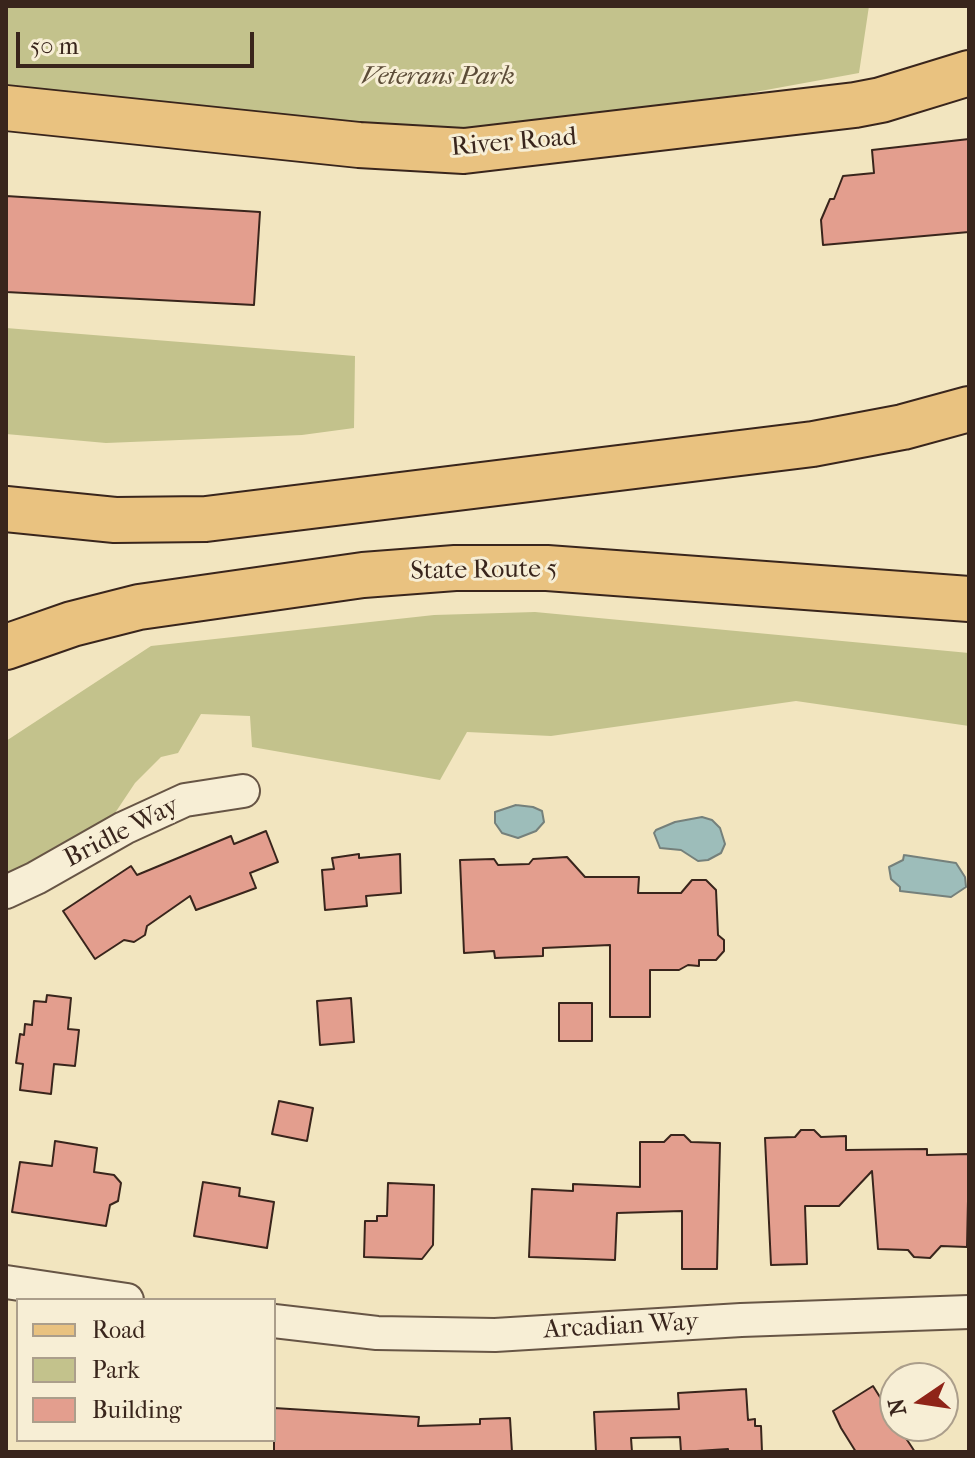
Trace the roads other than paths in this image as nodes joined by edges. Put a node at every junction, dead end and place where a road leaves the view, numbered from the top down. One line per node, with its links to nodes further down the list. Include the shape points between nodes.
1 (969, 73): 2 (main road, River Road, via 855,105 464,151)
2 (6, 108)
3 (969, 409): 4 (main road, via 813,444 206,519 115,520)
4 (6, 509)
5 (969, 599): 6 (main road, State Route 5, via 547,568 455,568 363,575 139,607)
6 (6, 647)
7 (243, 791): 8 (street, Bridle Way, via 185,800)
8 (6, 892)
9 (6, 1282): 10 (street)
10 (114, 1298)
11 (969, 1312): 12 (street, Arcadian Way, via 495,1335 377,1333)
12 (276, 1321)

